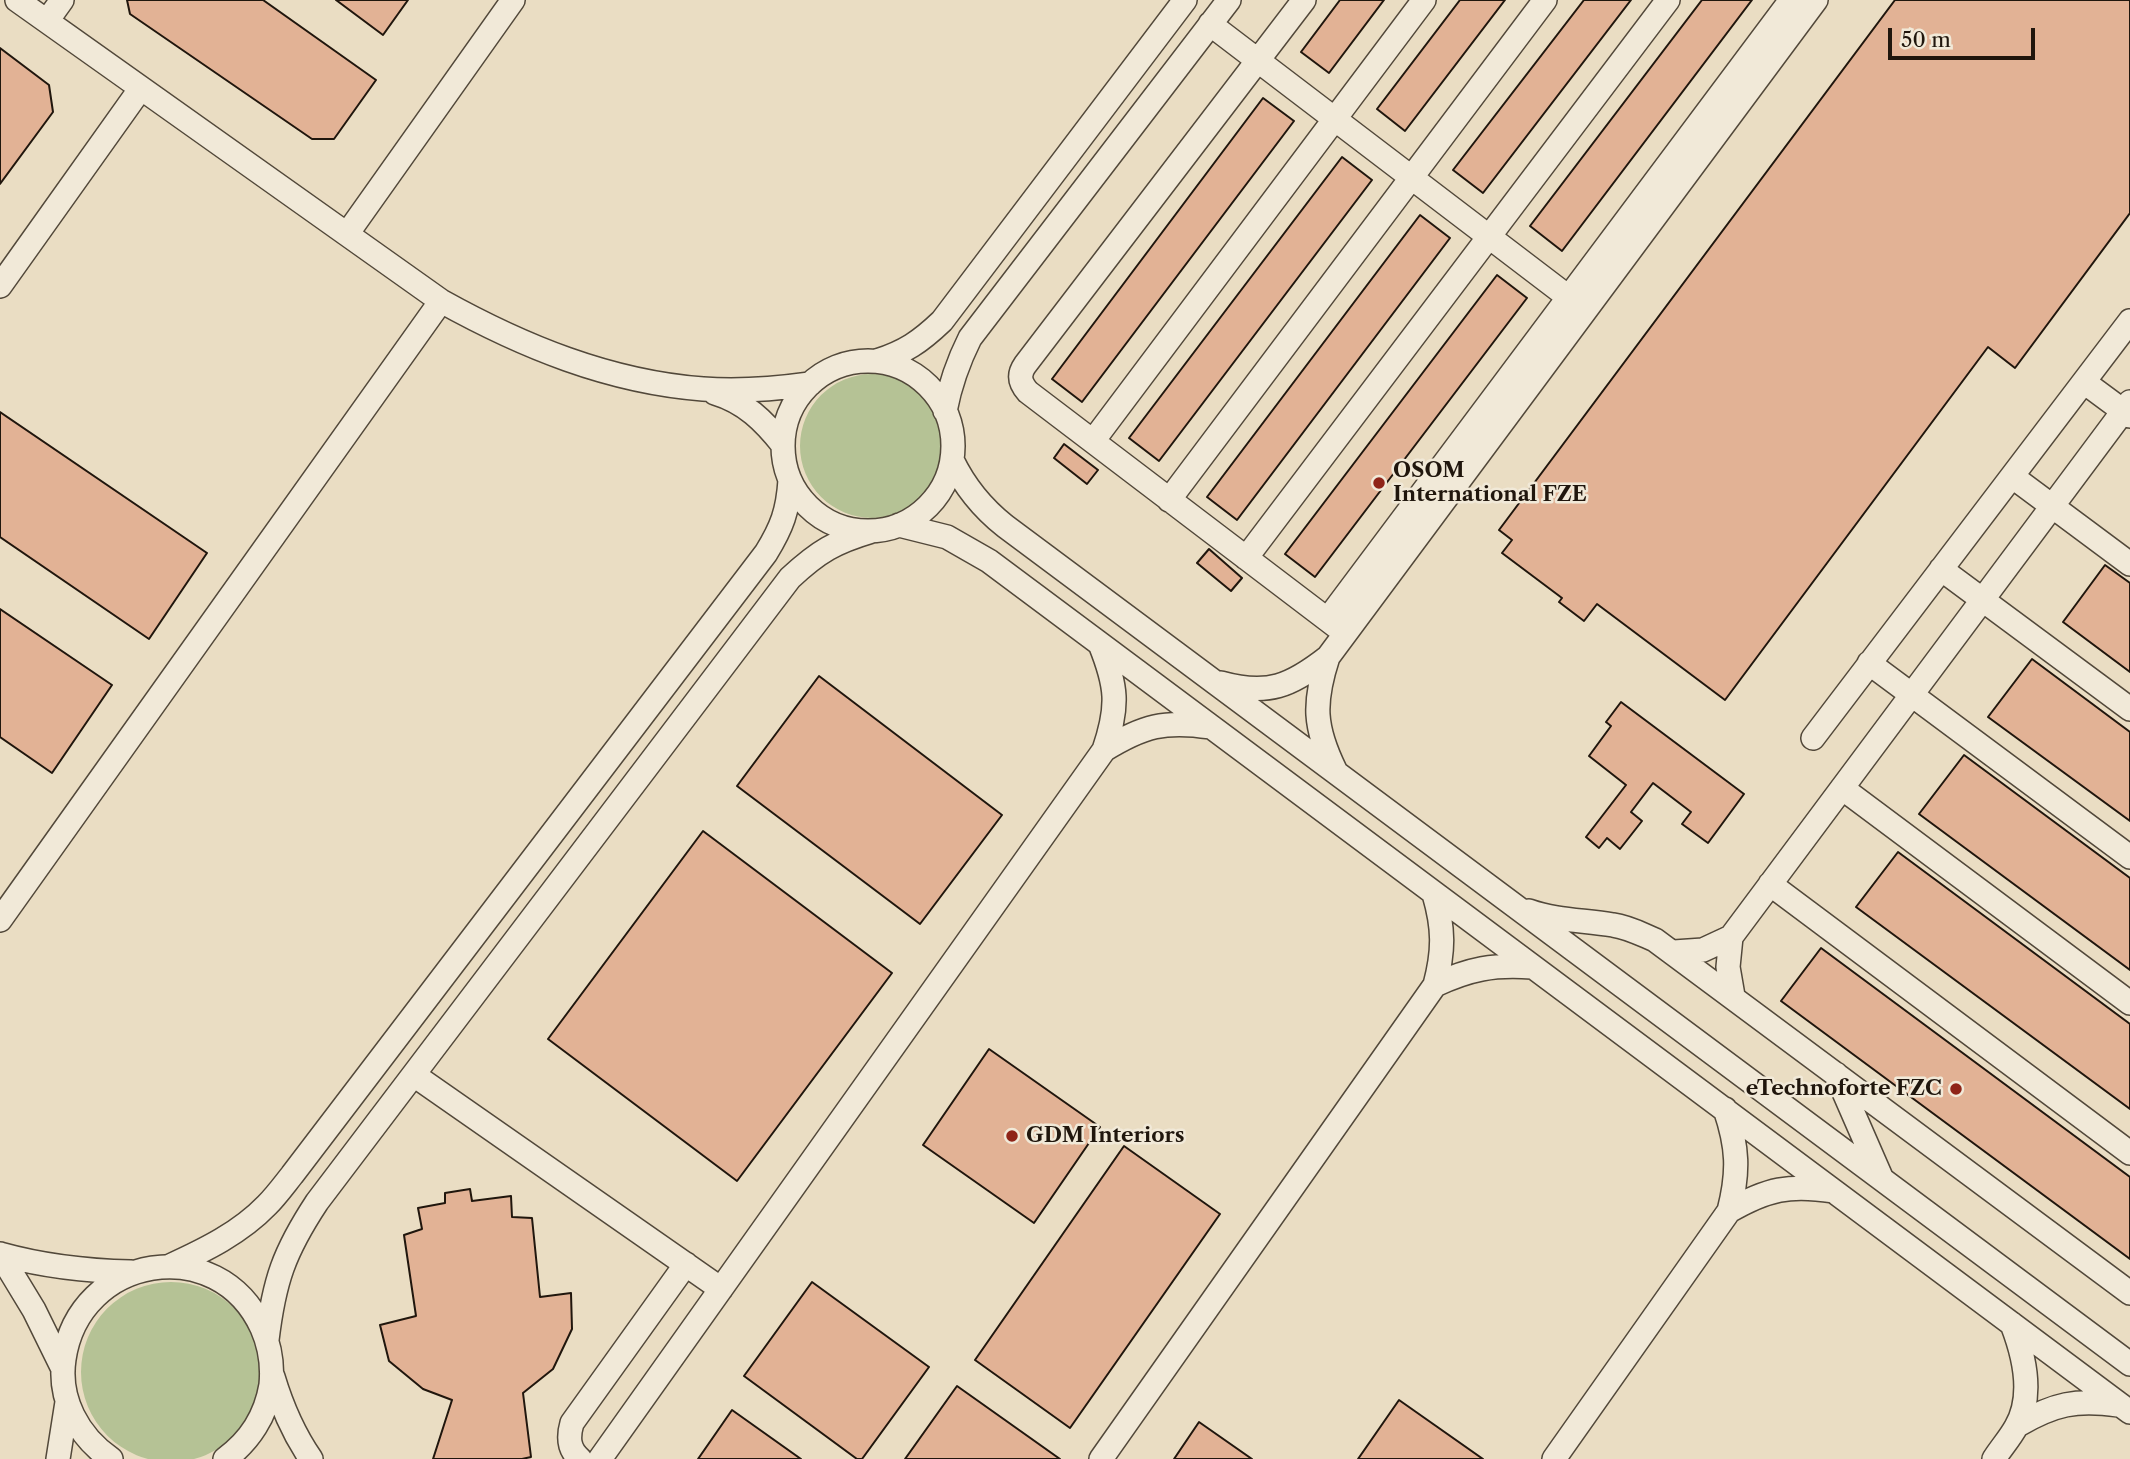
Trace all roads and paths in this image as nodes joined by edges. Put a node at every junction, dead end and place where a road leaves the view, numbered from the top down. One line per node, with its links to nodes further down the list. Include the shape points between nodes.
1 (17, 0): 12 (street)
2 (62, 0): 12 (street)
3 (513, 0): 18 (street)
4 (1185, 0): 24 (street, via 942,321 923,340)
5 (1229, 0): 13 (street)
6 (1304, 0): 14 (street)
7 (1424, 0): 16 (street)
8 (1545, 0): 17 (street)
9 (1668, 0): 19 (street)
10 (1791, 0): 22 (street)
11 (1816, 0): 22 (street)
12 (47, 21): 15 (street)
13 (1210, 24): 14 (street); 29 (street, via 970,338 954,373)
14 (1259, 61): 16 (street); 30 (street, via 1021,372 1028,391)
15 (141, 88): 18 (street); 20 (street)
16 (1335, 119): 17 (street); 30 (street)
17 (1412, 178): 19 (street); 35 (street)
18 (346, 234): 21 (street)
19 (1489, 237): 22 (street); 39 (street)
20 (0, 286)
21 (441, 301): 27 (street, via 554,355 647,381); 59 (street)
22 (1577, 304): 43 (street)
23 (2130, 321): 25 (street)
24 (877, 361): 26 (street, via 841,366); 29 (street, via 918,377)
25 (2084, 382): 28 (street); 33 (street)
26 (810, 384): 27 (street); 31 (street, via 786,422)
27 (702, 389): 31 (street, via 748,408)
28 (2128, 409): 36 (street)
29 (945, 411): 32 (street, via 952,435)
30 (1093, 441): 35 (street)
31 (783, 445): 34 (street)
32 (952, 460): 37 (street, via 934,500); 47 (street, via 988,513)
33 (2013, 477): 36 (street); 41 (street)
34 (790, 480): 38 (street, via 803,502 823,519 847,529); 75 (street, via 784,519 766,553 292,1175 238,1230)
35 (1169, 500): 39 (street)
36 (2052, 506): 40 (street); 42 (street)
37 (899, 525): 38 (street); 44 (street, via 947,537 969,548)
38 (872, 531): 67 (street, via 813,556 790,578)
39 (1246, 558): 43 (street)
40 (2130, 564)
41 (1941, 569): 42 (street); 46 (street)
42 (1982, 599): 48 (street); 49 (street)
43 (1337, 626): 45 (street)
44 (1100, 643): 50 (street); 52 (street, via 1115,696 1113,724)
45 (1328, 656): 47 (street, via 1303,676 1274,688 1243,689); 53 (street, via 1319,685 1317,716 1323,746)
46 (1869, 663): 48 (street); 51 (street)
47 (1213, 681): 53 (street)
48 (1912, 695): 54 (street); 55 (street)
49 (2130, 709)
50 (1212, 727): 52 (street, via 1184,723 1155,726); 57 (street)
51 (1812, 738)
52 (1104, 750): 77 (street)
53 (1336, 773): 58 (street)
54 (1842, 788): 56 (street); 65 (street)
55 (2130, 858)
56 (1770, 884): 60 (street); 69 (street)
57 (1434, 894): 62 (street); 63 (street, via 1443,939)
58 (1516, 907): 61 (street, via 1635,930); 70 (street)
59 (0, 920)
60 (1731, 937): 61 (street, via 1703,950); 64 (street, via 1728,967)
61 (1674, 952): 64 (street)
62 (1532, 967): 63 (street, via 1482,967); 68 (street)
63 (1435, 985): 93 (street)
64 (1733, 996): 66 (street)
65 (2130, 1003)
66 (1835, 1072): 70 (street); 78 (street)
67 (414, 1075): 74 (street); 80 (street, via 297,1233 281,1267)
68 (1724, 1109): 71 (street); 72 (street, via 1737,1160)
69 (2130, 1153)
70 (1882, 1180): 81 (street)
71 (1835, 1191): 72 (street, via 1780,1189); 79 (street)
72 (1729, 1211): 94 (street)
73 (0, 1254): 76 (street, via 66,1269); 82 (street)
74 (686, 1264): 77 (street); 91 (street, via 572,1423 569,1444)
75 (170, 1266): 76 (street); 80 (street, via 220,1280 257,1317)
76 (134, 1272): 82 (street, via 91,1299 66,1344)
77 (721, 1289): 92 (street)
78 (2130, 1293)
79 (2012, 1324): 85 (street); 86 (street, via 2026,1374)
80 (267, 1340): 83 (street)
81 (2130, 1364)
82 (63, 1369): 84 (street)
83 (272, 1374): 89 (street, via 260,1421); 90 (street, via 283,1408)
84 (67, 1402): 87 (street); 88 (street, via 78,1427)
85 (2126, 1409): 86 (street, via 2095,1402 2068,1404 2042,1411)
86 (2018, 1425): 95 (street)
87 (58, 1459)
88 (111, 1459)
89 (225, 1459)
90 (311, 1459)
91 (580, 1459)
92 (600, 1459)
93 (1101, 1459)
94 (1554, 1459)
95 (1994, 1459)

